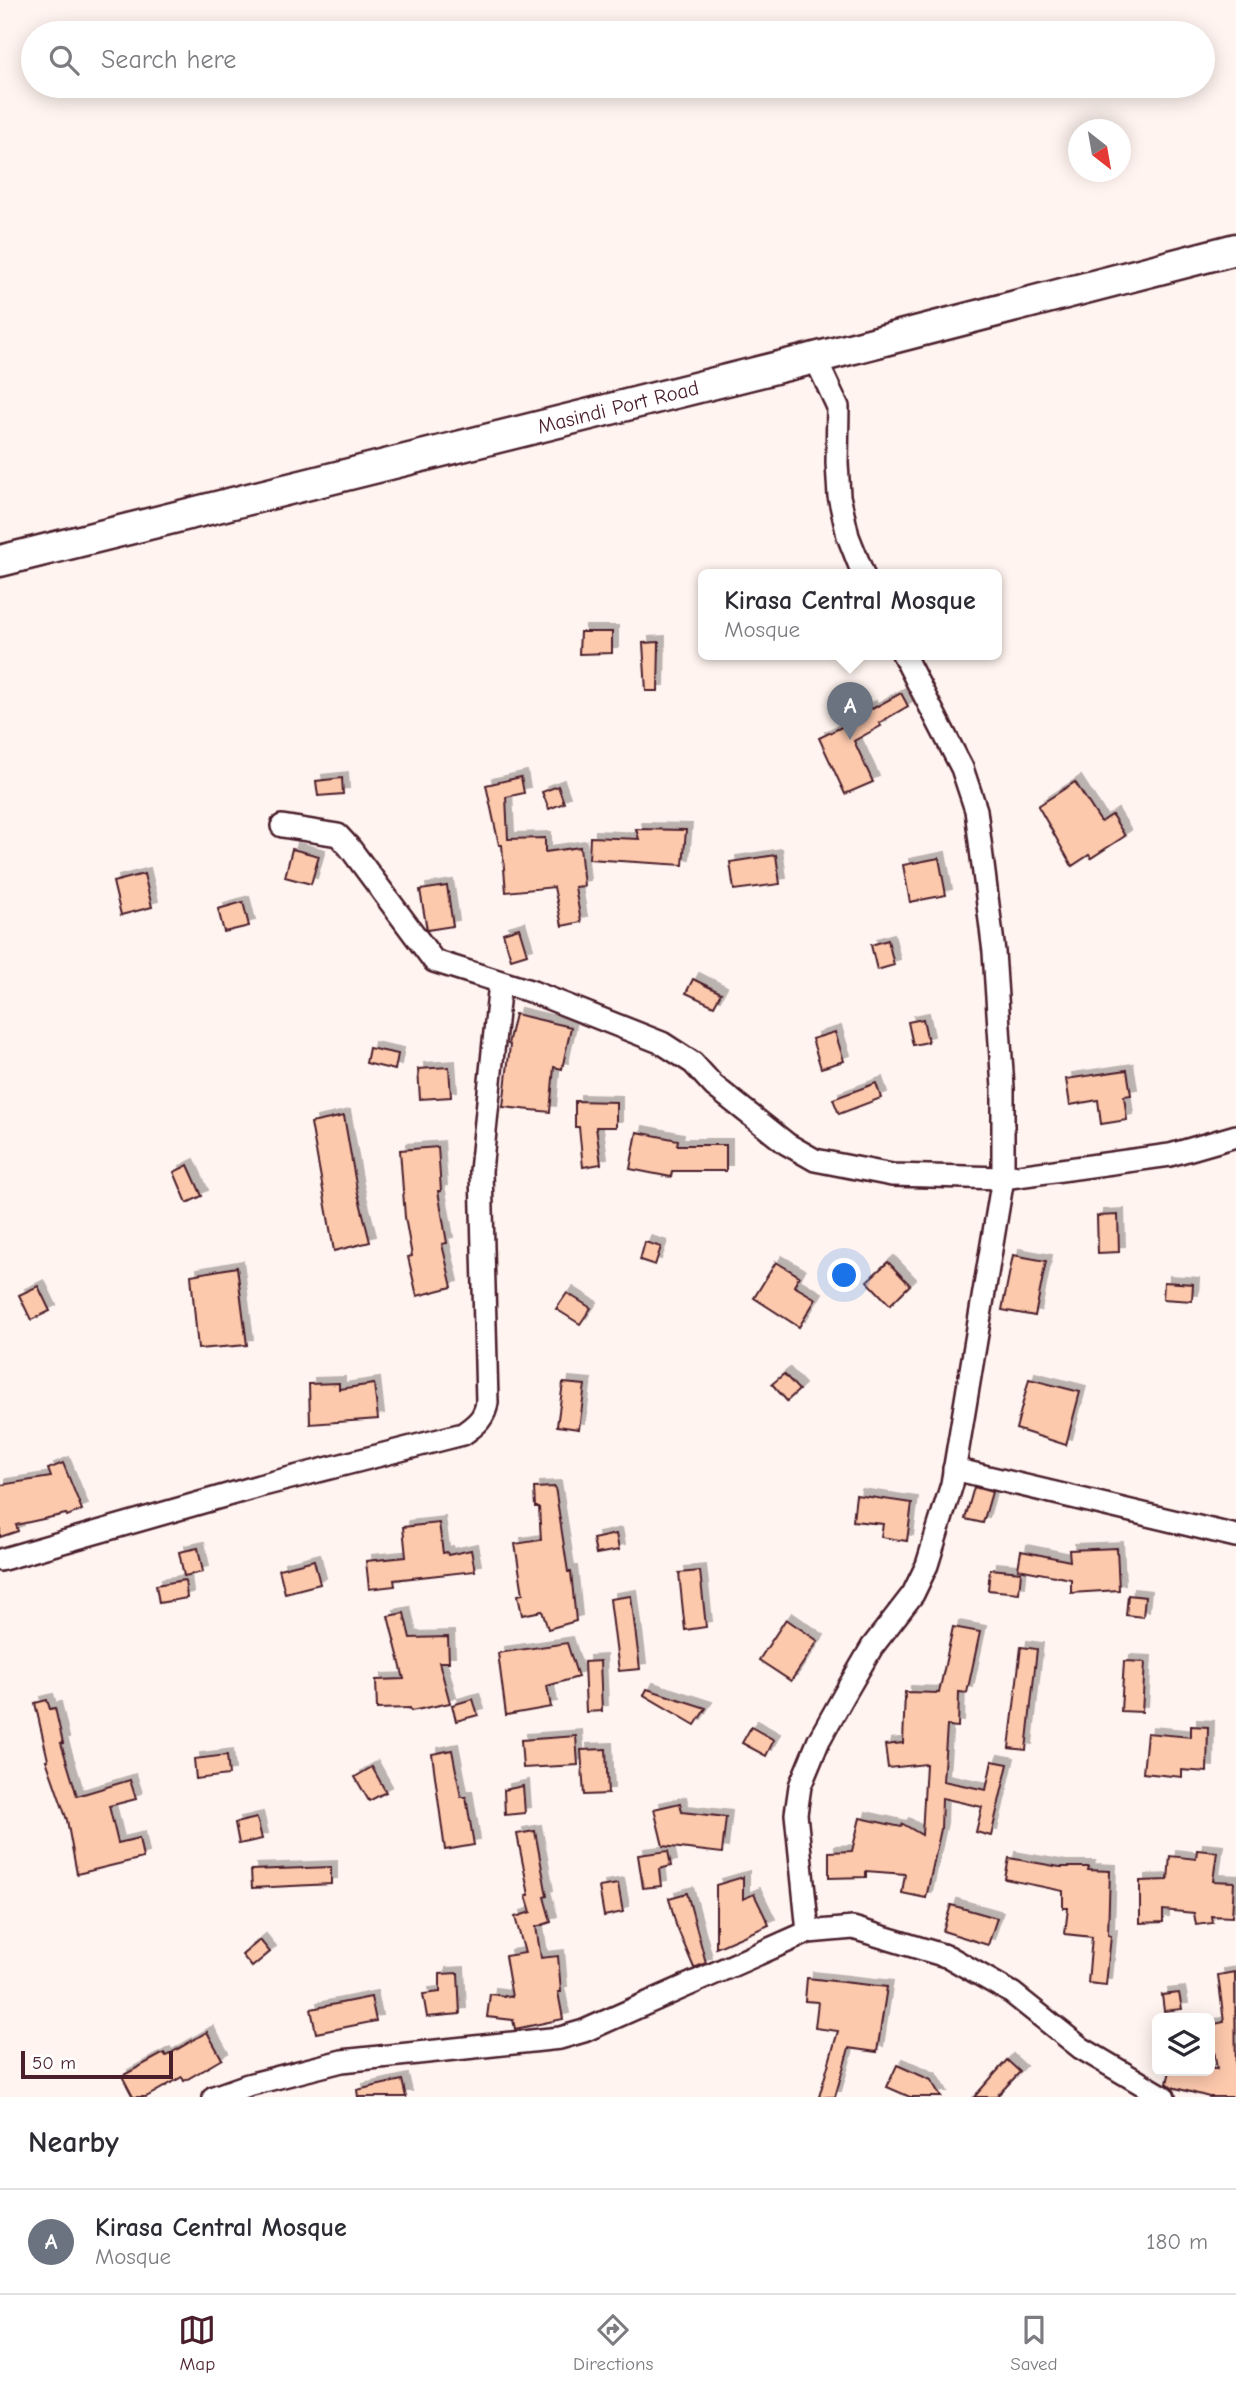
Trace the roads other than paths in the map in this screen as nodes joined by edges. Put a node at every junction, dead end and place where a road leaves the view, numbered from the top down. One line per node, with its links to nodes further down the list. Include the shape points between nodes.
1 (1236, 248): 2 (main road, Masindi Port Road)
2 (816, 358): 3 (main road, Masindi Port Road); 4 (street, via 838,407 839,496)
3 (0, 561)
4 (861, 569)
5 (906, 660): 9 (street, via 962,768 976,810 994,952 1003,1088)
6 (282, 826): 7 (street, via 338,835 434,961)
7 (500, 982): 9 (street, via 662,1042 787,1144 815,1160 892,1175); 12 (street, via 481,1171 488,1402 476,1425 463,1434)
8 (1236, 1136): 9 (street, via 1170,1155)
9 (1003, 1178): 10 (street)
10 (954, 1469): 11 (street); 13 (street, via 927,1565 913,1594 866,1658 819,1740 800,1786 796,1814)
11 (1236, 1536)
12 (0, 1560)
13 (808, 1932): 14 (street, via 560,2038 342,2062); 15 (street, via 853,1928 949,1957 1012,1993 1081,2048)
14 (214, 2097)
15 (1164, 2097)

